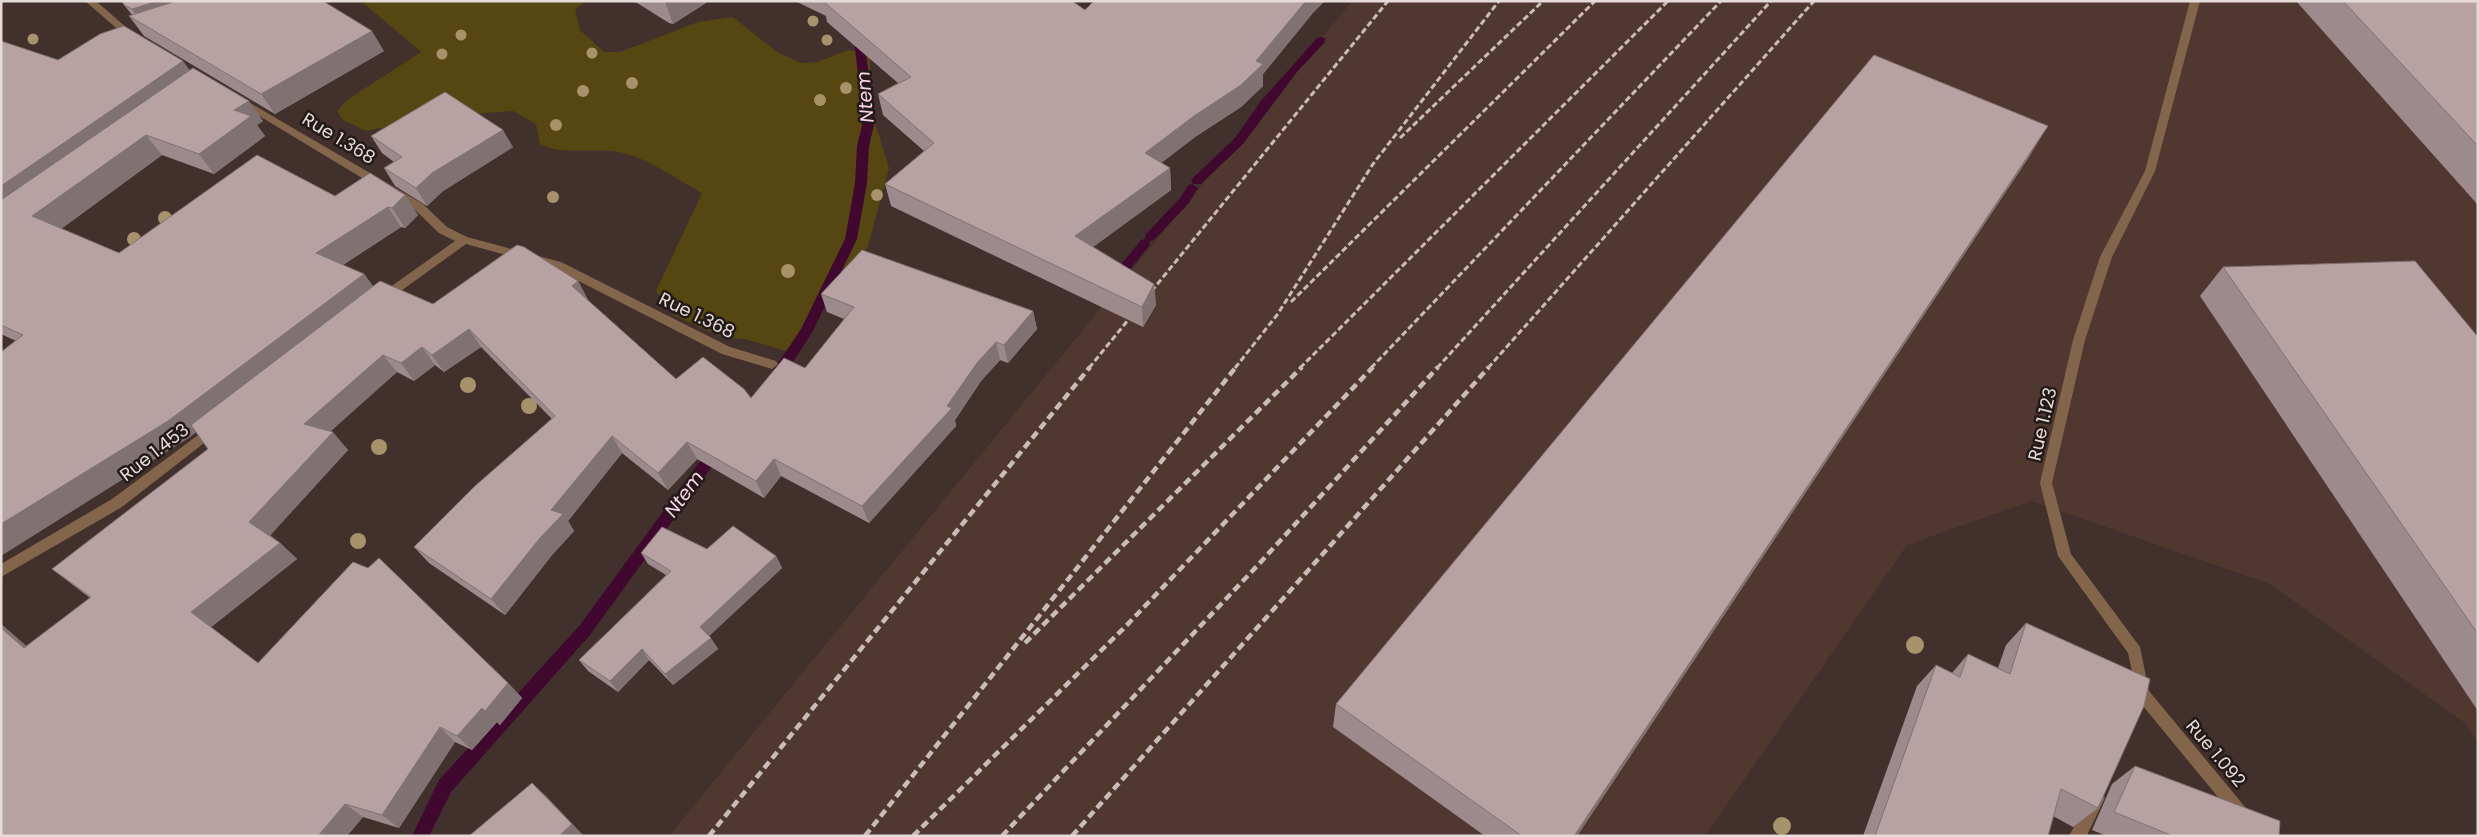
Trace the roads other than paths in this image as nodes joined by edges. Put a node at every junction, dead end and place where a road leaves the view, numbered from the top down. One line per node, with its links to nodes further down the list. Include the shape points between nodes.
1 (90, 1): 3 (street)
2 (2195, 1): 10 (street, Rue 1.123, via 2150,171 2106,257 2079,340 2046,483 2065,556 2135,651)
3 (145, 44)
4 (234, 96): 5 (street, Rue 1.368, via 419,207 443,230)
5 (464, 240): 6 (street); 7 (street, Rue 1.368, via 557,264 726,351)
6 (372, 308)
7 (772, 364)
8 (226, 420): 9 (street, Rue 1.453, via 117,503)
9 (1, 571)
10 (2141, 699): 13 (street, Rue 1.092)
11 (2103, 784): 12 (street)
12 (2077, 836)
13 (2260, 836)

